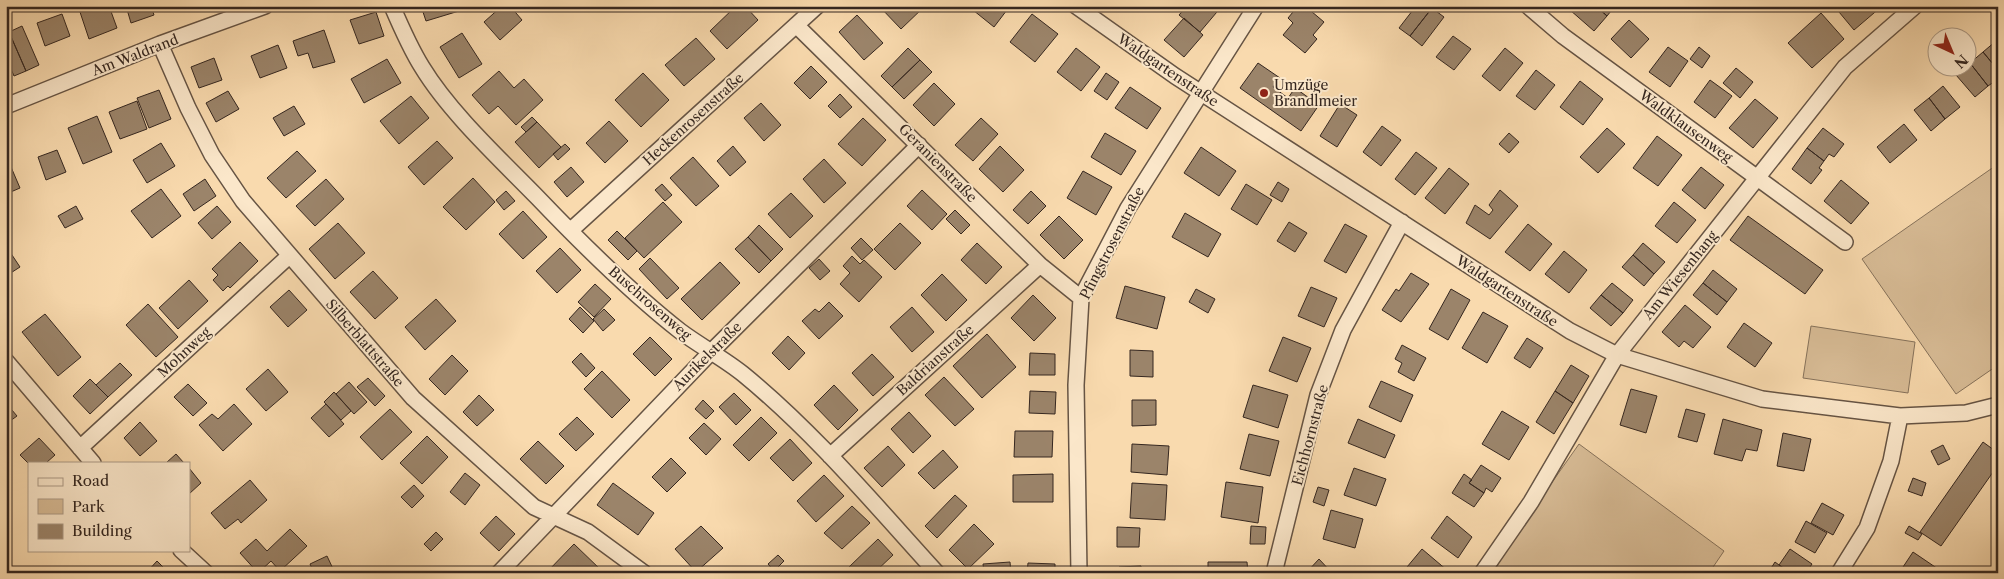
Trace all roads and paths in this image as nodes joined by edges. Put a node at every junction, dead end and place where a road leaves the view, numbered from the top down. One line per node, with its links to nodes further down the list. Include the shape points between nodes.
1 (265, 6): 9 (street, Am Waldrand)
2 (392, 6): 15 (street, Buschrosenweg, via 422,68 448,102)
3 (817, 6): 8 (street, Heckenrosenstraße)
4 (1076, 6): 10 (street, Waldgartenstraße)
5 (1256, 6): 10 (street, Pfingstrosenstraße)
6 (1528, 6): 13 (street, Waldklausenweg)
7 (1915, 6): 13 (street, Am Wiesenhang, via 1845,67)
8 (796, 25): 12 (street, Geranienstraße); 15 (street, Heckenrosenstraße)
9 (160, 44): 11 (street, Am Waldrand); 17 (street, Silberblattstraße, via 212,155 243,201)
10 (1200, 92): 14 (street, Waldgartenstraße); 19 (street, Pfingstrosenstraße, via 1128,208)
11 (6, 106)
12 (919, 145): 18 (street, Geranienstraße); 20 (street, Aurikelstraße)
13 (1758, 178): 16 (street, Waldklausenweg); 21 (street, Am Wiesenhang)
14 (1402, 222): 21 (street, Waldgartenstraße, via 1570,331); 35 (street, Eichhornstraße, via 1343,330 1318,395)
15 (570, 232): 20 (street, Buschrosenweg, via 672,324)
16 (1845, 242)
17 (289, 256): 25 (street, Mohnweg); 28 (street, Silberblattstraße, via 413,398 534,507)
18 (1040, 265): 19 (street, Geranienstraße); 26 (street, Baldrianstraße)
19 (1081, 298): 34 (street, Pfingstrosenstraße, via 1076,385)
20 (710, 353): 26 (street, Buschrosenweg, via 741,372); 28 (street, Aurikelstraße)
21 (1616, 355): 24 (street, Waldgartenstraße, via 1762,399); 36 (street, Am Wiesenhang, via 1531,502)
22 (6, 361): 25 (street)
23 (1998, 406): 24 (street, Waldgartenstraße, via 1966,413)
24 (1900, 416): 37 (street, via 1891,461 1867,528)
25 (80, 448): 27 (street)
26 (830, 456): 33 (street, Buschrosenweg)
27 (92, 462)
28 (552, 516): 31 (street, Aurikelstraße); 32 (street, Silberblattstraße, via 588,532)
29 (183, 552): 30 (street)
30 (205, 572)
31 (500, 573)
32 (644, 573)
33 (937, 573)
34 (1079, 573)
35 (1274, 573)
36 (1482, 573)
37 (1840, 573)

